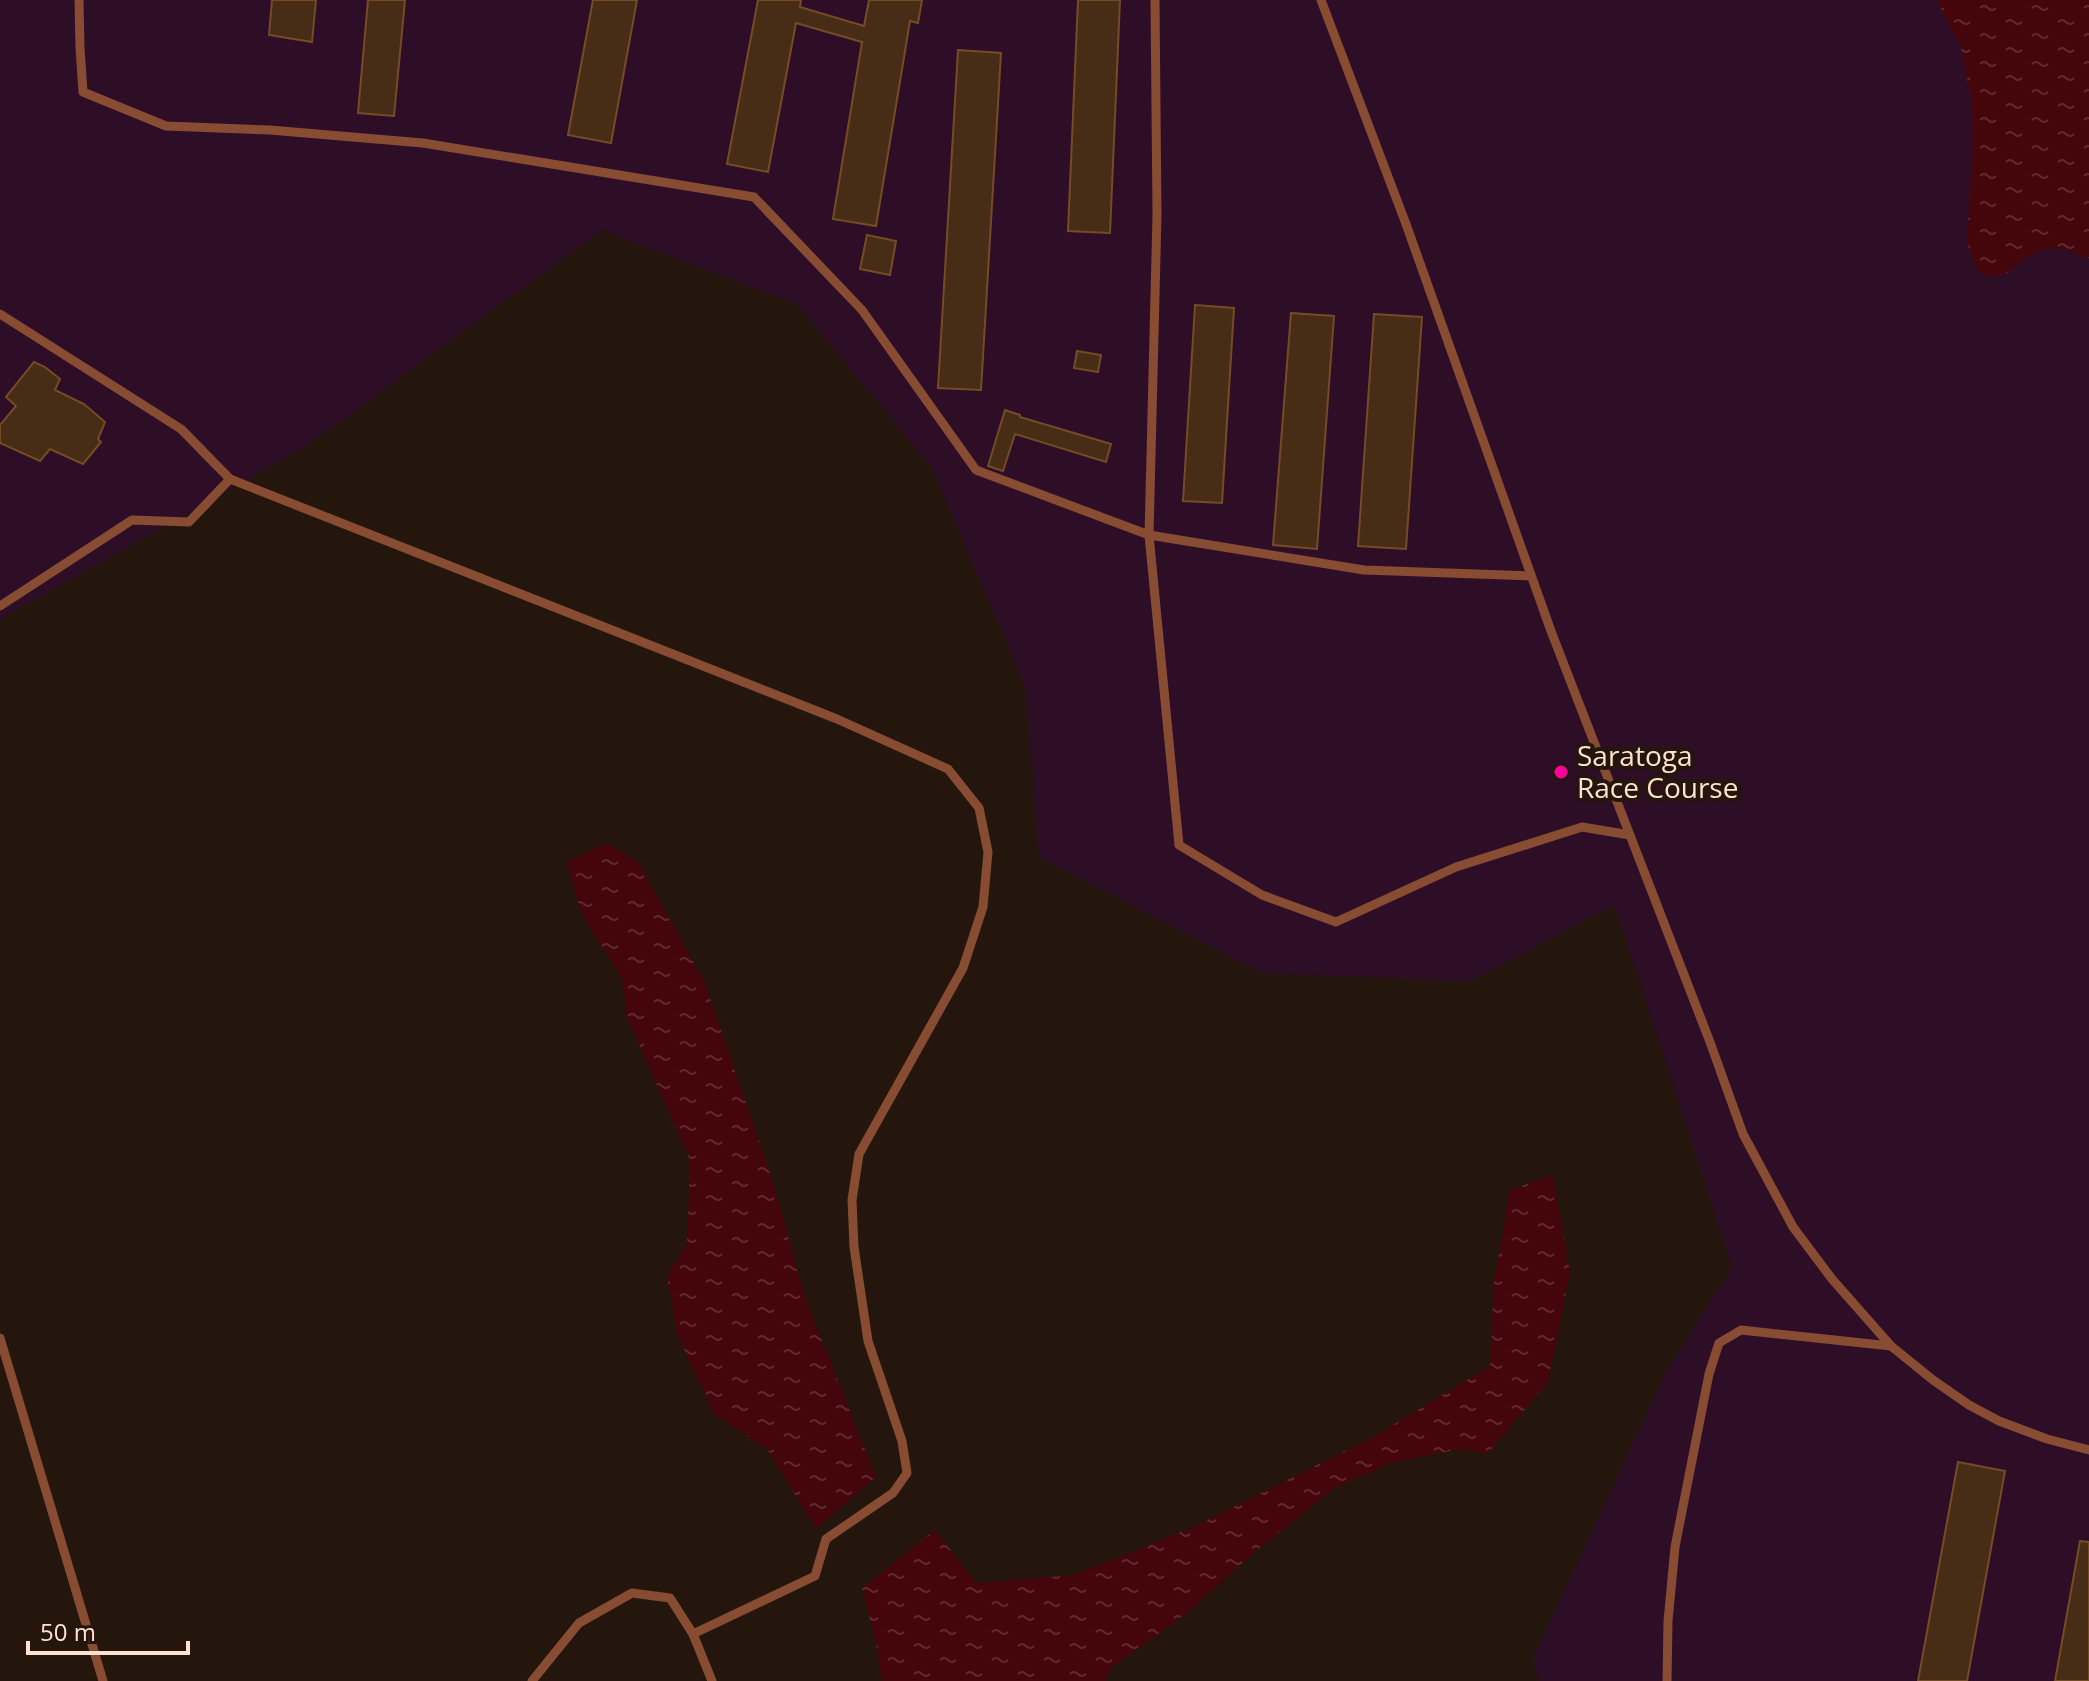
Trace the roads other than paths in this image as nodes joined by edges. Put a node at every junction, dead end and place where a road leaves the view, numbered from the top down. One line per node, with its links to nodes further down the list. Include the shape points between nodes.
1 (79, 0): 6 (lane, via 83,92 166,126 423,143 754,197 862,310 976,470)
2 (1155, 0): 6 (lane, via 1157,215)
3 (1321, 0): 7 (lane)
4 (0, 314): 5 (lane, via 181,429)
5 (230, 479): 8 (lane, via 189,522 132,520); 13 (lane, via 837,719 948,769 979,808 988,852 983,907 963,968 859,1154 852,1200 868,1341 902,1441 907,1473 893,1493 826,1539 815,1576)
6 (1149, 535): 7 (lane, via 1364,570); 9 (lane, via 1179,845 1262,895 1336,922 1456,867 1582,827)
7 (1531, 576): 9 (lane)
8 (0, 606)
9 (1630, 835): 11 (lane, via 1743,1134 1793,1227)
10 (0, 1338): 14 (lane)
11 (1891, 1346): 12 (lane, via 1969,1405 2047,1439); 17 (lane, via 1741,1330 1719,1343 1675,1547)
12 (2089, 1450)
13 (693, 1634): 15 (lane, via 670,1598 632,1593 579,1623); 16 (lane)
14 (103, 1681)
15 (532, 1681)
16 (712, 1681)
17 (1667, 1681)

